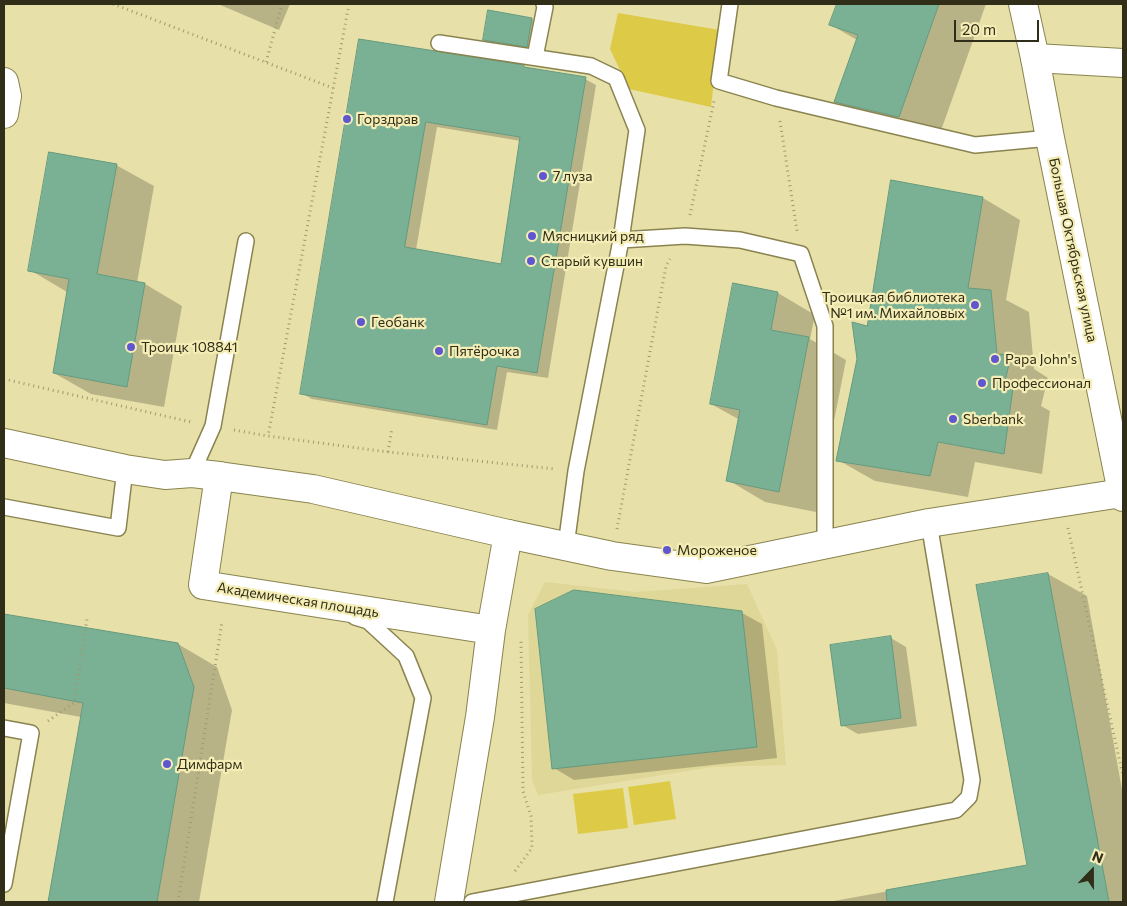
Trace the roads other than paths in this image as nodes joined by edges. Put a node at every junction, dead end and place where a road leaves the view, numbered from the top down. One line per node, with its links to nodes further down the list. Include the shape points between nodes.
1 (544, 4): 5 (lane)
2 (730, 4): 10 (lane, via 719,81 776,98 975,145)
3 (1023, 4): 6 (street, Большая Октябрьская улица)
4 (439, 43): 5 (lane)
5 (535, 57): 11 (lane, via 591,66 616,78 637,130)
6 (1035, 58): 7 (street); 10 (street, Большая Октябрьская улица)
7 (1123, 62)
8 (4, 82): 9 (street, via 7,96)
9 (4, 114)
10 (1050, 138): 17 (street, Большая Октябрьская улица)
11 (621, 240): 21 (lane, via 685,236 740,240 801,254 826,326); 22 (lane, via 576,471)
12 (246, 242): 15 (lane, via 213,426)
13 (4, 443): 14 (street)
14 (125, 469): 15 (street, via 165,475); 18 (lane, via 118,528)
15 (192, 474): 16 (street)
16 (219, 476): 20 (street, via 313,489); 23 (street, Академическая площадь, via 202,585)
17 (1123, 495): 19 (street)
18 (4, 508)
19 (928, 523): 21 (street); 29 (lane, via 972,780 968,797 956,810)
20 (508, 534): 22 (street); 24 (street)
21 (825, 544): 22 (street, via 706,569)
22 (566, 546)
23 (316, 603): 24 (street, Академическая площадь); 27 (lane, via 368,621 406,656 423,698)
24 (492, 630): 28 (street)
25 (4, 728): 26 (lane, via 31,734)
26 (4, 884)
27 (385, 902)
28 (449, 902)
29 (472, 902)

